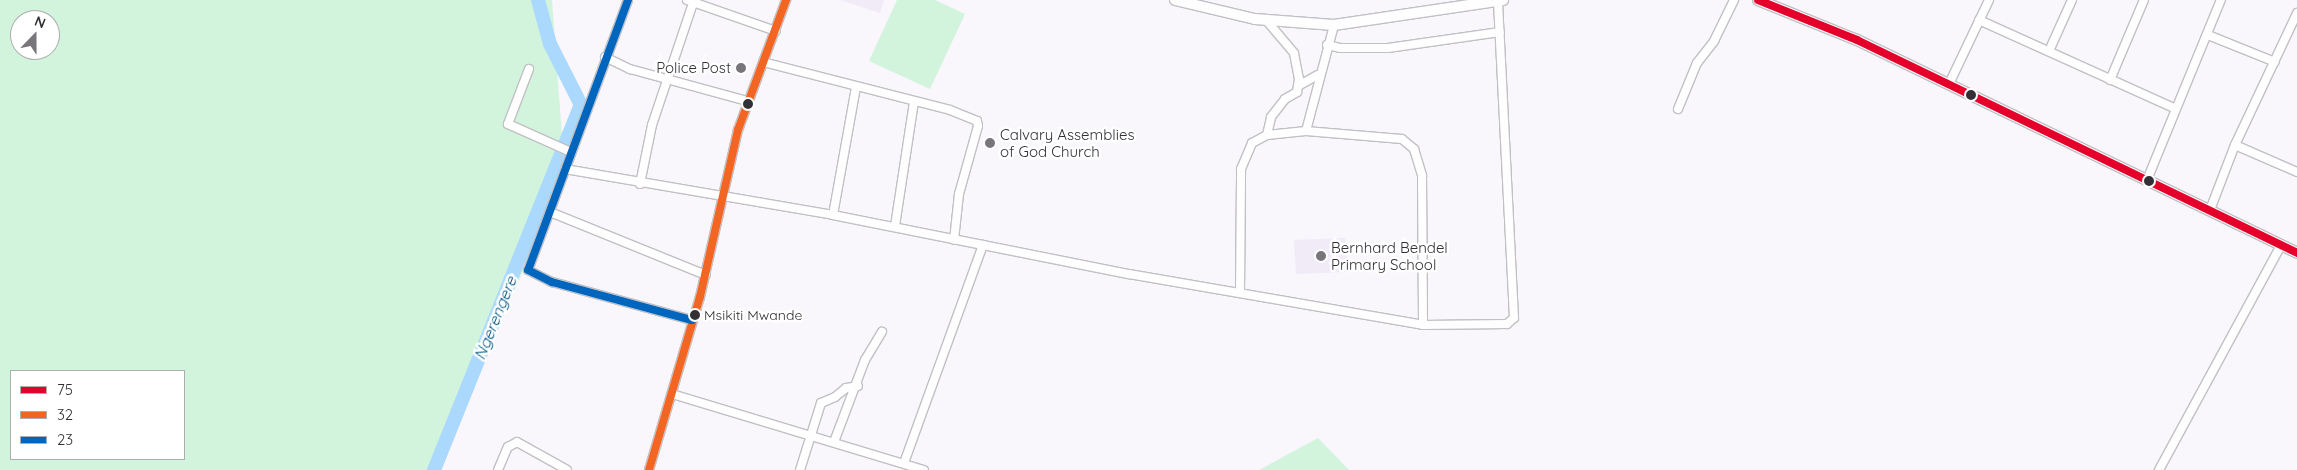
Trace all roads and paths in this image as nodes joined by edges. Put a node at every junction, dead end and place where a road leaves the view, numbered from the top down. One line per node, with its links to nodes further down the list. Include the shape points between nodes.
1 (628, 0): 25 (street)
2 (786, 0): 19 (street)
3 (1175, 0): 13 (street)
4 (1503, 0): 12 (street)
5 (1734, 0): 37 (street, via 1714,41 1697,63)
6 (1758, 0): 32 (street, via 1857,40)
7 (1989, 0): 16 (street)
8 (2072, 0): 24 (street)
9 (2144, 0): 31 (street)
10 (2221, 0): 22 (street)
11 (692, 1): 19 (street); 30 (street)
12 (1498, 1): 14 (street); 20 (street)
13 (1192, 2): 17 (street)
14 (1457, 3): 18 (street)
15 (2297, 13): 21 (street)
16 (1979, 20): 24 (street); 32 (street)
17 (1267, 21): 18 (street); 33 (street, via 1294,53)
18 (1334, 25): 23 (street)
19 (776, 31): 26 (street)
20 (1500, 32): 23 (street, via 1388,48); 59 (street, via 1514,318 1499,326)
21 (2293, 33): 27 (street)
22 (2208, 35): 27 (street); 38 (street)
23 (1327, 45): 29 (street)
24 (2050, 51): 31 (street)
25 (605, 57): 30 (street, via 630,69); 42 (street)
26 (763, 62): 34 (street); 35 (street)
27 (2275, 62): 41 (street)
28 (529, 69): 42 (street, via 508,124)
29 (1318, 75): 33 (street); 39 (street)
30 (667, 80): 35 (street); 46 (street, via 652,125)
31 (2110, 80): 38 (street)
32 (1949, 84): 45 (street)
33 (1298, 86): 40 (street, via 1297,92 1285,99 1271,117)
34 (856, 87): 36 (street); 50 (street)
35 (747, 101): 47 (street)
36 (914, 102): 51 (street); 52 (street, via 959,113 978,122 959,194)
37 (1678, 109)
38 (2176, 109): 45 (street)
39 (1306, 131): 40 (street); 59 (street, via 1402,139 1414,149 1422,176)
40 (1267, 135): 57 (street, via 1252,143 1242,162)
41 (2235, 145): 44 (street); 48 (street)
42 (572, 152): 43 (street)
43 (566, 169): 46 (street); 49 (street)
44 (2297, 172)
45 (2147, 180): 48 (street)
46 (640, 184): 47 (street)
47 (722, 197): 50 (street); 56 (street)
48 (2210, 210): 54 (street)
49 (550, 212): 56 (street); 58 (street, via 528,265 533,274)
50 (833, 215): 51 (street)
51 (894, 226): 52 (street)
52 (954, 240): 53 (street)
53 (983, 245): 57 (street); 65 (street)
54 (2281, 245): 55 (street); 71 (street)
55 (2297, 253)
56 (706, 275): 58 (street)
57 (1240, 293): 59 (street)
58 (692, 320): 62 (street)
59 (1423, 325)
60 (882, 332): 61 (street, via 865,360)
61 (858, 386): 63 (street, via 846,388 836,397 821,403); 64 (street)
62 (672, 394): 63 (street); 68 (street)
63 (810, 434): 64 (street); 69 (street)
64 (834, 442): 65 (street)
65 (904, 463): 70 (street)
66 (498, 470): 67 (street, via 508,447 517,442)
67 (568, 470)
68 (649, 470)
69 (800, 470)
70 (924, 470)
71 (2159, 470)

